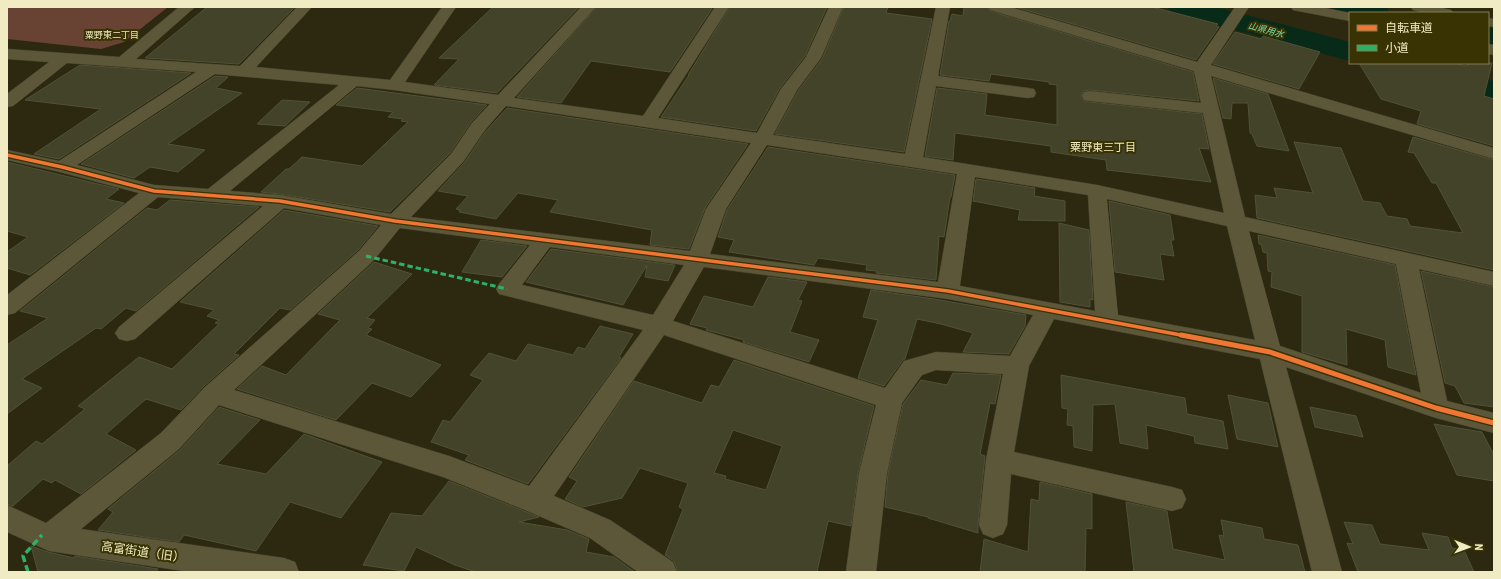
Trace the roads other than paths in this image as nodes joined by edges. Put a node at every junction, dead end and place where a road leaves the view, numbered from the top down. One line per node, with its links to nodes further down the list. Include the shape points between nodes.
1 (188, 7): 16 (street)
2 (305, 7): 19 (street)
3 (449, 7): 22 (street)
4 (589, 7): 25 (street)
5 (722, 7): 28 (street)
6 (836, 7): 29 (street, via 813,58 789,88)
7 (943, 7): 21 (street)
8 (995, 7): 18 (street)
9 (1298, 7): 13 (street)
10 (1418, 7): 11 (street)
11 (1441, 12)
12 (1236, 16): 18 (street)
13 (1349, 17)
14 (7, 54): 15 (street)
15 (64, 58): 16 (street); 26 (street)
16 (124, 61): 17 (street)
17 (213, 68): 19 (street); 33 (street)
18 (1201, 68): 27 (street); 30 (street)
19 (244, 71): 20 (street)
20 (354, 80): 22 (street); 37 (street)
21 (928, 80): 23 (street); 32 (street)
22 (394, 85): 25 (street)
23 (1028, 93)
24 (1090, 96): 27 (street)
25 (502, 100): 28 (street); 39 (street, via 478,127 457,158)
26 (7, 102)
27 (1210, 109): 40 (street)
28 (648, 121): 29 (street)
29 (762, 139): 32 (street); 43 (street, via 716,209)
30 (1494, 154)
31 (7, 156): 33 (street)
32 (912, 161): 34 (street)
33 (62, 167): 35 (street)
34 (967, 169): 36 (street); 45 (street)
35 (154, 191): 37 (street); 46 (street)
36 (1097, 191): 40 (street); 48 (street)
37 (212, 196): 38 (street)
38 (280, 201): 39 (street); 50 (street)
39 (395, 221): 41 (street); 53 (street, via 366,256)
40 (1236, 221): 42 (street); 51 (street)
41 (544, 241): 43 (street); 49 (street, via 506,289)
42 (1406, 259): 44 (street); 55 (street)
43 (697, 260): 45 (street); 49 (street)
44 (1494, 279)
45 (948, 291): 47 (street)
46 (7, 308)
47 (1047, 310): 48 (street); 52 (street)
48 (1107, 321): 51 (street)
49 (658, 325): 54 (street); 59 (street)
50 (128, 333)
51 (1270, 352): 55 (street); 66 (street)
52 (1017, 366): 54 (street, via 936,361 913,368); 57 (street)
53 (214, 394): 59 (street, via 449,467); 62 (street, via 170,441)
54 (890, 400): 65 (street, via 873,473)
55 (1436, 408): 56 (street)
56 (1494, 422)
57 (999, 460): 58 (street); 61 (street)
58 (1172, 499)
59 (535, 501): 64 (street, via 600,528)
60 (7, 518): 62 (street, 高富街道（旧）)
61 (993, 525)
62 (49, 538): 63 (street, 高富街道（旧）)
63 (284, 572)
64 (662, 572)
65 (861, 572)
66 (1327, 572)

